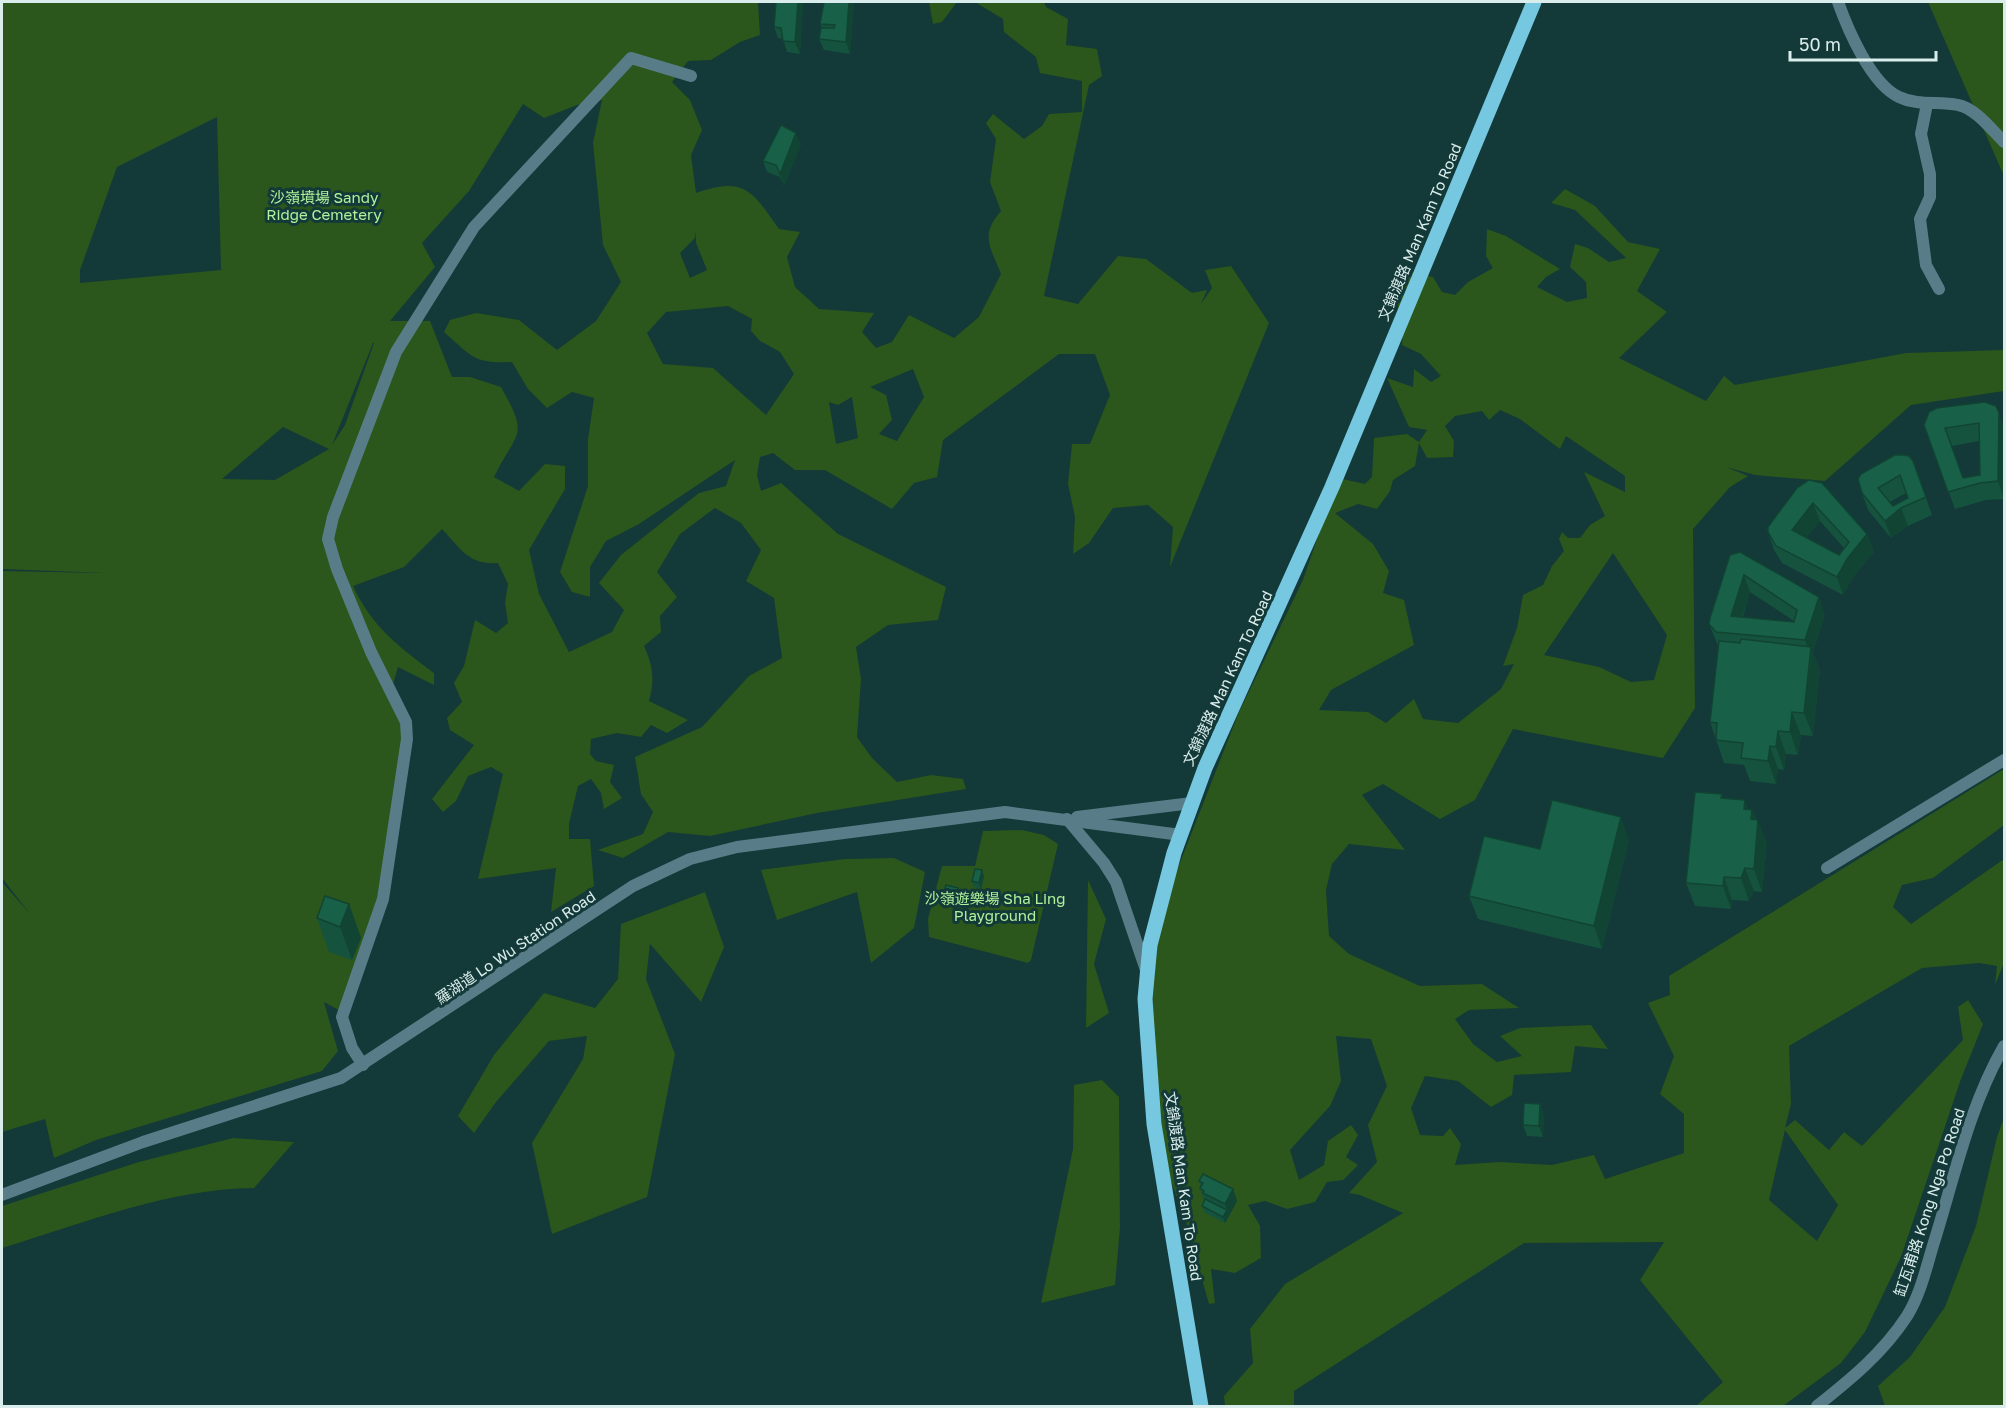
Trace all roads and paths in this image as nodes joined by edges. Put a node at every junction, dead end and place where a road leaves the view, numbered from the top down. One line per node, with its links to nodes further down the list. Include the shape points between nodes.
1 (1534, 2): 8 (main road, 文錦渡路 Man Kam To Road, via 1332,487 1230,708)
2 (1838, 2): 4 (street, via 1881,84 1899,97)
3 (691, 76): 14 (street, via 630,58 474,227 396,352 333,516 328,539 337,569 370,652 406,722 400,792 383,899 342,1017 352,1048)
4 (1927, 104): 5 (street, via 1968,109); 6 (street, via 1921,134 1930,174 1930,197 1920,219 1926,265)
5 (2004, 142)
6 (1939, 289)
7 (2004, 760): 11 (street)
8 (1192, 803): 9 (street, 羅湖道 Lo Wu Station Road); 10 (main road, 文錦渡路 Man Kam To Road)
9 (1067, 819): 10 (street, 羅湖道 Lo Wu Station Road); 12 (street, via 1116,882); 14 (street, 羅湖道 Lo Wu Station Road, via 1005,812 737,847 690,859 633,886)
10 (1180, 835): 12 (main road, 文錦渡路 Man Kam To Road, via 1150,945)
11 (1827, 868)
12 (1147, 974): 16 (main road, 文錦渡路 Man Kam To Road, via 1145,999 1154,1124)
13 (2004, 1046): 17 (street, 缸瓦甫路 Kong Nga Po Road, via 1983,1085 1908,1314 1884,1347)
14 (363, 1065): 15 (street, 羅湖道 Lo Wu Station Road, via 341,1078 143,1142)
15 (2, 1195)
16 (1201, 1407)
17 (1817, 1407)

